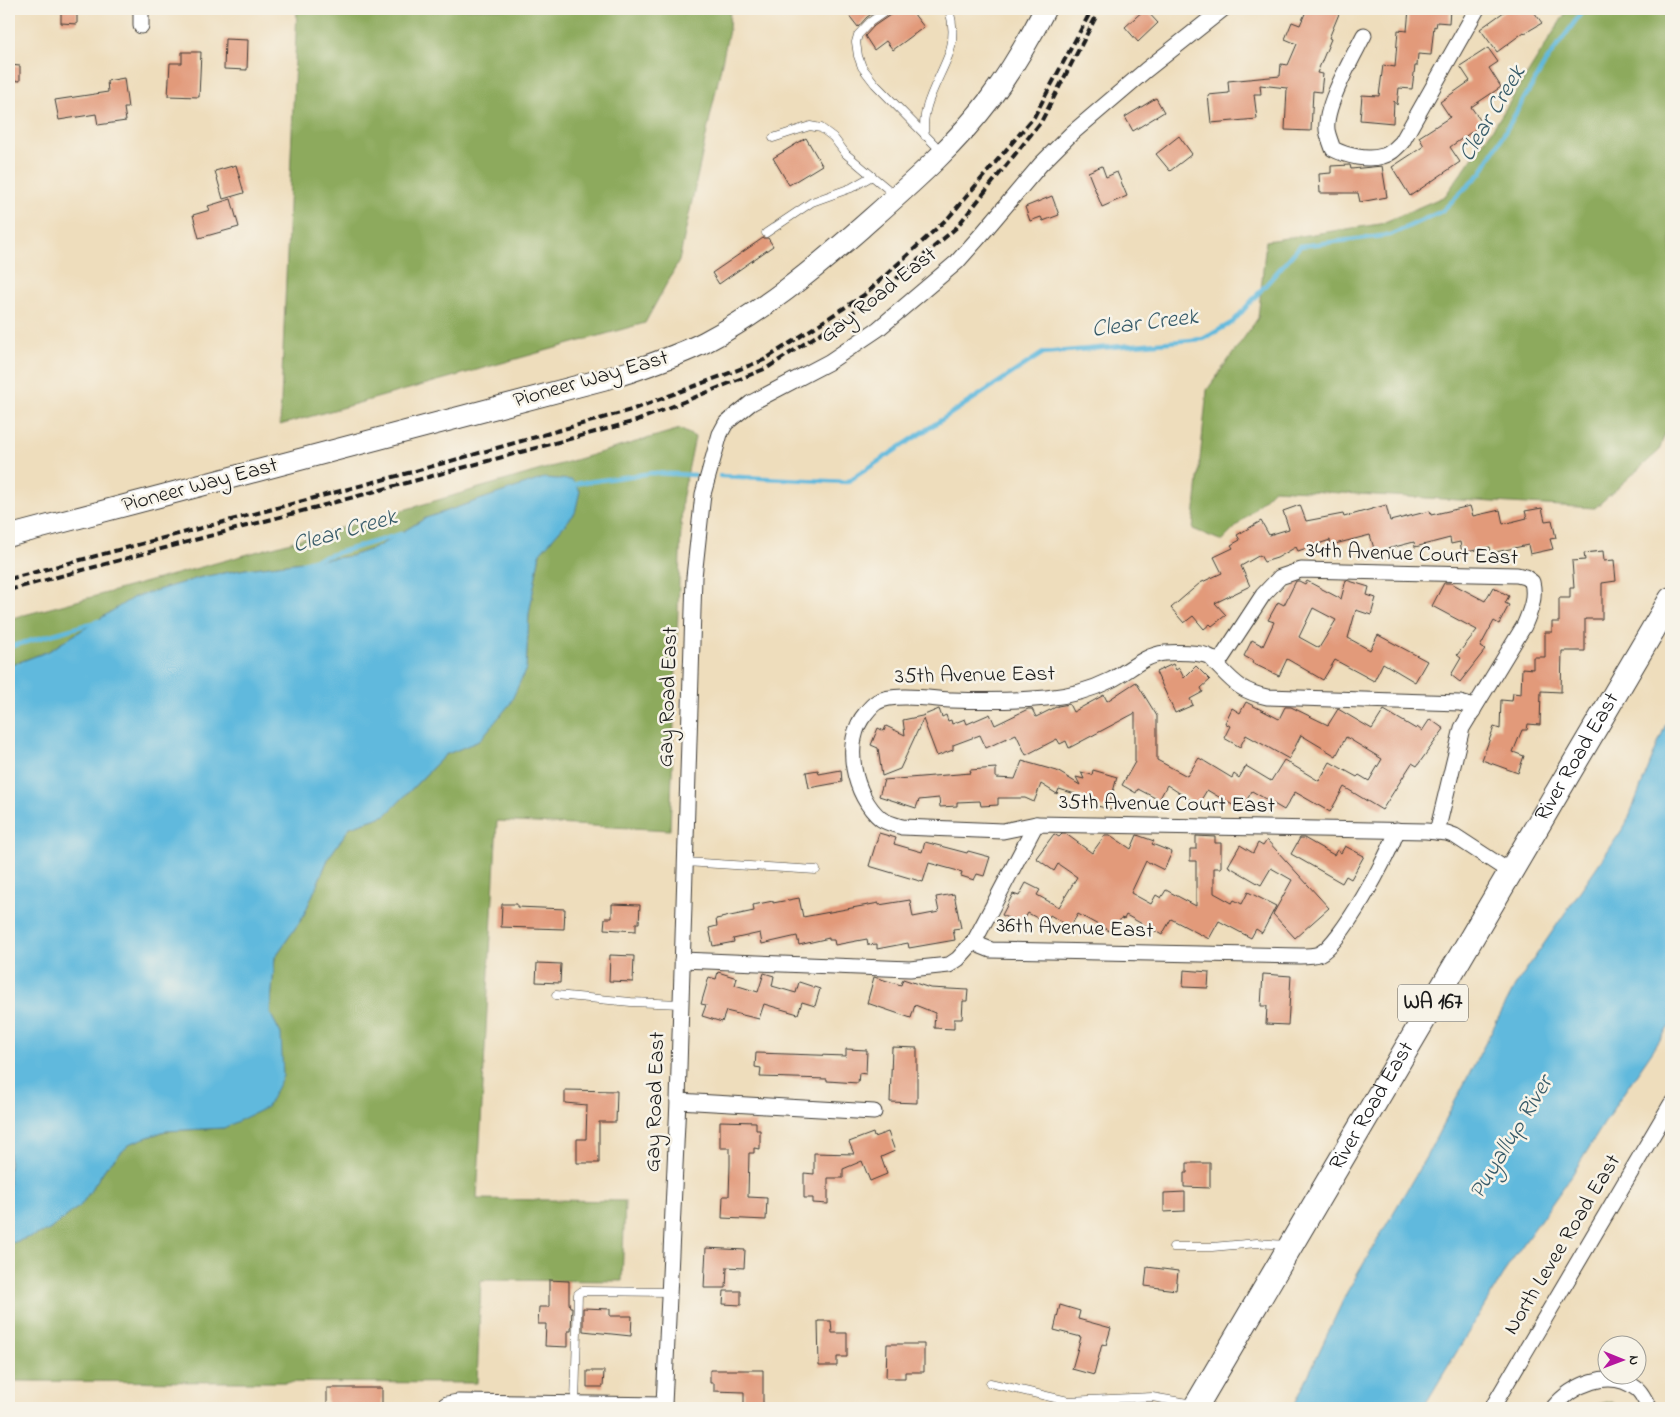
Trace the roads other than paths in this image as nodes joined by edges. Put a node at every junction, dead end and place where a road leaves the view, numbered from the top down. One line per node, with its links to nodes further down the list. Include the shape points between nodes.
1 (141, 9): 7 (street)
2 (889, 9): 9 (lane, via 858,35 858,56 875,84)
3 (949, 9): 9 (lane, via 952,22 950,50 927,108)
4 (1045, 9): 11 (main road, Pioneer Way East, via 989,100)
5 (1224, 9): 23 (street, Gay Road East, via 1071,134 957,262 878,330 829,362 751,403 726,423 703,494 694,577)
6 (1477, 9): 8 (street, via 1402,142 1392,151 1374,158 1333,149 1327,130 1328,116 1341,78)
7 (141, 26)
8 (1364, 35)
9 (925, 136): 11 (lane)
10 (773, 138): 12 (lane, via 810,126 821,128)
11 (942, 152): 13 (main road, Pioneer Way East)
12 (872, 176): 13 (lane); 14 (lane, via 851,188 812,202)
13 (896, 196): 15 (main road, Pioneer Way East, via 833,253 778,296 752,315 680,354 620,375)
14 (766, 233)
15 (9, 536)
16 (1671, 599): 25 (main road, River Road East / WA 167)
17 (1217, 665): 18 (street, 35th Avenue East, via 1244,690 1267,697 1460,703); 18 (street, 34th Avenue Court East, via 1263,595 1280,577 1301,570 1525,577 1532,582 1534,589 1530,612); 19 (street, 35th Avenue East, via 1209,657 1200,655 1163,654 1145,658 1113,679 1070,695 1027,700 882,700 861,719)
18 (1473, 711): 22 (street, via 1462,728)
19 (852, 760): 20 (street, 35th Avenue Court East, via 866,803 892,824 1003,831)
20 (1036, 824): 21 (street, 35th Avenue Court East); 26 (street)
21 (1397, 830): 22 (street, 35th Avenue Court East); 26 (street, 36th Avenue East, via 1385,861 1365,895 1334,940 1319,954 991,950)
22 (1437, 832): 25 (street, 35th Avenue Court East, via 1455,836)
23 (685, 862): 24 (lane); 27 (street, Gay Road East)
24 (816, 870)
25 (1510, 872): 33 (main road, River Road East / WA 167)
26 (975, 940): 27 (street, 36th Avenue East, via 949,965 927,968)
27 (682, 960): 29 (street, Gay Road East)
28 (556, 995): 29 (lane)
29 (681, 1004): 30 (street, Gay Road East)
30 (678, 1101): 32 (street); 35 (street, Gay Road East)
31 (1671, 1104): 41 (street, North Levee Road East)
32 (874, 1112)
33 (1291, 1246): 34 (lane, via 1257,1243); 38 (main road, River Road East / WA 167)
34 (1174, 1247)
35 (669, 1292): 37 (lane, via 582,1291 578,1294); 39 (street, Gay Road East)
36 (990, 1383): 38 (lane, via 1068,1401 1152,1397)
37 (575, 1404): 39 (street, Gay Road East); 40 (street, Gay Road East, via 458,1402)
38 (1196, 1406)
39 (667, 1407)
40 (442, 1408)
41 (1492, 1408)
42 (1553, 1408): 43 (street, via 1590,1381 1615,1380 1635,1387)
43 (1650, 1408)

